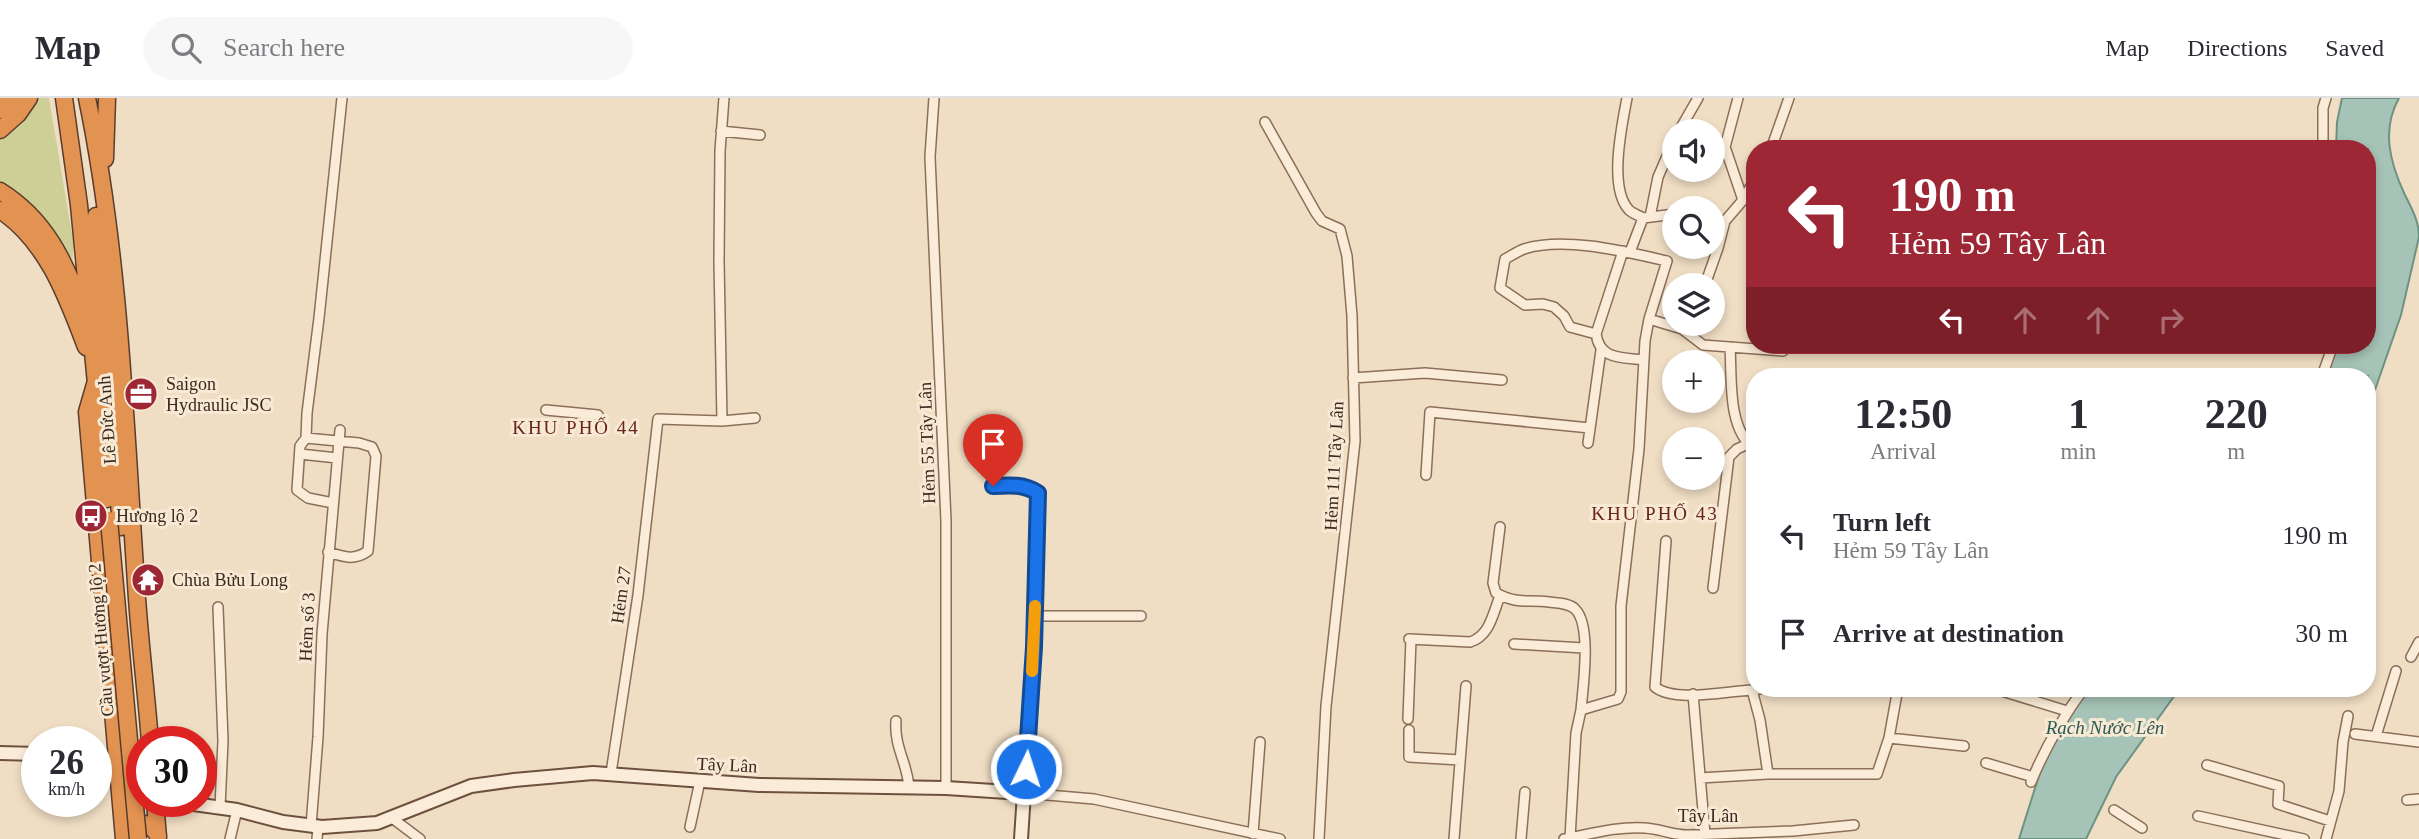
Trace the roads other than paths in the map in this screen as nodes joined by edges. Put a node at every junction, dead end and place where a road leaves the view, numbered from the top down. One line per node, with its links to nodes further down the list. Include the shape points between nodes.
1 (11, 98): 16 (highway)
2 (17, 98): 19 (highway)
3 (29, 98): 19 (highway)
4 (64, 98): 37 (highway, Lê Đức Anh)
5 (79, 98): 33 (highway, Lê Đức Anh)
6 (88, 98): 25 (highway, Lê Đức Anh)
7 (107, 98): 25 (highway)
8 (342, 98): 55 (street)
9 (724, 98): 20 (street)
10 (933, 98): 114 (street, Hẻm 55 Tây Lân, via 930,157 946,521)
11 (1627, 98): 31 (street, via 1618,177 1621,199 1630,211)
12 (1698, 98): 17 (street)
13 (1738, 98): 28 (street, via 1725,147)
14 (1789, 98): 22 (street)
15 (2326, 98): 23 (street)
16 (0, 110)
17 (1686, 119)
18 (1265, 122): 45 (street, Hẻm 111 Tây Lân, via 1316,213 1340,229 1347,257)
19 (0, 128)
20 (721, 131): 21 (street); 50 (street)
21 (760, 135)
22 (1774, 140)
23 (2323, 140)
24 (1662, 168): 31 (street)
25 (102, 182): 33 (highway); 33 (highway, Lê Đức Anh)
26 (0, 191): 37 (highway, via 31,214 53,242)
27 (1746, 195): 28 (street)
28 (1743, 200): 32 (street)
29 (0, 210): 44 (highway, Lê Đức Anh, via 45,256)
30 (1662, 215): 31 (street)
31 (1647, 217): 34 (street)
32 (1725, 220)
33 (101, 222): 51 (highway, Lê Đức Anh); 89 (highway, Lê Đức Anh, via 122,368)
34 (1627, 252): 35 (street, via 1667,261); 38 (street); 38 (street, via 1546,245 1505,259 1500,288 1525,305 1554,307 1570,327)
35 (1649, 319): 36 (street); 43 (street)
36 (1662, 322)
37 (89, 328): 44 (highway, Lê Đức Anh)
38 (1595, 334): 42 (street)
39 (1696, 336): 40 (street, via 1703,345)
40 (1730, 347): 41 (street); 54 (street, via 1734,418)
41 (1746, 348)
42 (1601, 350): 43 (street); 52 (street)
43 (1643, 360): 85 (street, via 1639,449 1621,606 1622,691 1618,699)
44 (95, 375): 51 (highway, Lê Đức Anh); 87 (highway, Lê Đức Anh, via 87,412)
45 (1353, 378): 46 (street, via 1425,373); 144 (street, Hẻm 111 Tây Lân, via 1355,441 1326,706)
46 (1503, 380)
47 (546, 410): 48 (street)
48 (598, 415)
49 (755, 418): 50 (street)
50 (722, 421): 109 (street, Hẻm 27, via 658,419)
51 (107, 427): 64 (highway, Lê Đức Anh)
52 (1590, 428): 57 (street); 61 (street, via 1430,412)
53 (340, 429): 56 (street, Hẻm số 3)
54 (1746, 437)
55 (306, 438): 56 (street); 59 (street)
56 (339, 441): 60 (street, Hẻm số 3); 67 (street, via 372,447 376,456 372,523 368,551 359,557)
57 (1588, 443)
58 (1746, 448): 68 (street, via 1729,457)
59 (300, 454): 60 (street); 63 (street, via 297,490 308,498)
60 (337, 458): 63 (street, Hẻm số 3)
61 (1426, 475)
62 (993, 486): 71 (street, via 1029,487 1038,493)
63 (333, 503): 67 (street, Hẻm số 3)
64 (115, 524): 92 (highway, Cầu vượt Hương lộ 2); 137 (highway, Cầu vượt Hương lộ 2, bridge)
65 (1500, 527): 69 (street, via 1493,583)
66 (1666, 541): 80 (street, via 1655,687 1661,692)
67 (328, 552): 131 (street, Hẻm số 3)
68 (1713, 588)
69 (1500, 596): 75 (street, via 1570,606 1584,625); 90 (street, via 1479,639 1410,639)
70 (218, 607): 120 (street, via 223,741)
71 (1035, 615): 72 (street); 116 (street)
72 (1141, 616)
73 (2419, 642): 76 (street)
74 (1514, 645): 75 (street)
75 (1584, 648): 85 (street)
76 (2411, 657)
77 (2396, 671): 96 (street)
78 (1466, 686): 103 (street)
79 (1746, 690): 80 (street)
80 (1693, 694): 111 (street)
81 (1754, 697): 110 (street)
82 (1896, 697): 97 (street)
83 (2021, 697): 86 (street)
84 (2077, 697): 86 (street)
85 (1581, 710): 139 (street)
86 (2067, 711): 106 (street, via 2032,780)
87 (113, 716): 89 (highway, via 127,734 142,730); 105 (highway, Lê Đức Anh)
88 (2348, 716): 127 (street, via 2339,790)
89 (148, 717): 93 (highway, Lê Đức Anh)
90 (1408, 719)
91 (896, 721): 113 (street, via 895,736 908,768)
92 (138, 726)
93 (149, 726)
94 (1409, 730): 103 (street, via 1409,757)
95 (2355, 734): 96 (street)
96 (2376, 736): 98 (street)
97 (1889, 738): 100 (street); 110 (street, via 1877,775)
98 (2418, 739)
99 (1260, 742): 132 (street)
100 (1964, 746)
101 (0, 753): 102 (street)
102 (21, 754)
103 (1460, 760): 145 (street)
104 (112, 761): 105 (street)
105 (116, 761): 108 (highway); 137 (highway, Lê Đức Anh)
106 (1986, 764)
107 (2207, 765): 127 (street, via 2279,786 2278,804)
108 (126, 770)
109 (611, 773): 112 (street, Tây Lân); 126 (street, Tây Lân, via 471,786)
110 (1768, 774): 111 (street)
111 (1700, 778): 133 (street)
112 (700, 781): 113 (street, Tây Lân); 129 (street)
113 (909, 787): 114 (street, Tây Lân)
114 (946, 788): 116 (street, Tây Lân)
115 (1525, 792): 146 (street)
116 (1024, 793): 132 (street, Tây Lân, via 1094,799); 142 (street)
117 (2419, 799): 118 (street)
118 (2407, 800)
119 (217, 807): 120 (street, Tây Lân)
120 (220, 807): 121 (street, Tây Lân)
121 (237, 810): 131 (street, Tây Lân); 140 (street)
122 (2114, 810): 130 (street)
123 (2198, 816): 147 (street)
124 (150, 817): 138 (highway)
125 (155, 817): 138 (highway)
126 (392, 818): 131 (street, Tây Lân); 134 (street)
127 (2330, 821): 148 (street)
128 (1854, 825): 136 (street, Tây Lân)
129 (690, 827)
130 (2142, 828)
131 (315, 831)
132 (1253, 834): 143 (street, Tây Lân)
133 (1705, 834): 135 (street, Tây Lân); 136 (street, Tây Lân)
134 (408, 835): 141 (street)
135 (1662, 835): 139 (street, Tây Lân, via 1645,828)
136 (1795, 835)
137 (129, 838): 138 (highway, via 130,826 141,823 151,826)
138 (155, 838)
139 (1567, 838)
140 (230, 839)
141 (420, 839)
142 (1021, 839)
143 (1280, 839)
144 (1319, 839)
145 (1454, 839)
146 (1521, 839)
147 (2304, 839)
148 (2326, 839)

